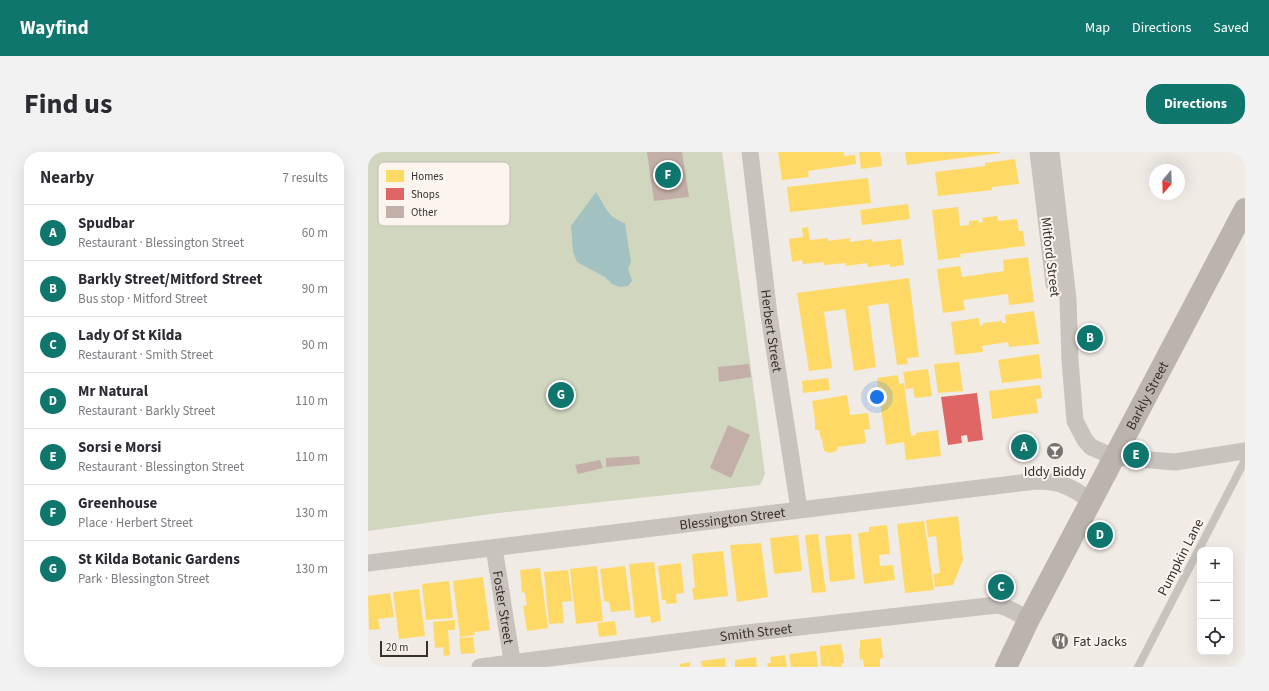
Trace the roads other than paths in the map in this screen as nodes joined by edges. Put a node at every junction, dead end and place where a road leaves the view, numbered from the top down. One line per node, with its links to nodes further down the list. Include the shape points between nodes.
1 (750, 152): 10 (street, Herbert Street, via 769,315)
2 (1038, 152): 5 (street, Mitford Street)
3 (1051, 152): 5 (street, Mitford Street)
4 (1245, 209): 7 (main road, Barkly Street)
5 (1061, 287): 7 (street, Mitford Street, via 1070,328 1075,422 1084,440)
6 (1245, 451): 7 (street, via 1176,462)
7 (1114, 457): 9 (main road, Barkly Street)
8 (1245, 460): 17 (lane, Pumpkin Lane)
9 (1091, 501): 10 (street, Blessington Street, via 1062,484 1036,481); 13 (main road, Barkly Street)
10 (799, 509): 11 (street, Blessington Street)
11 (494, 548): 12 (street, Blessington Street); 14 (street, Foster Street)
12 (368, 563)
13 (1029, 619): 14 (street, Smith Street, via 997,605 746,633); 16 (main road, Barkly Street)
14 (513, 665): 15 (street, Smith Street)
15 (480, 667)
16 (1006, 667)
17 (1138, 667)

